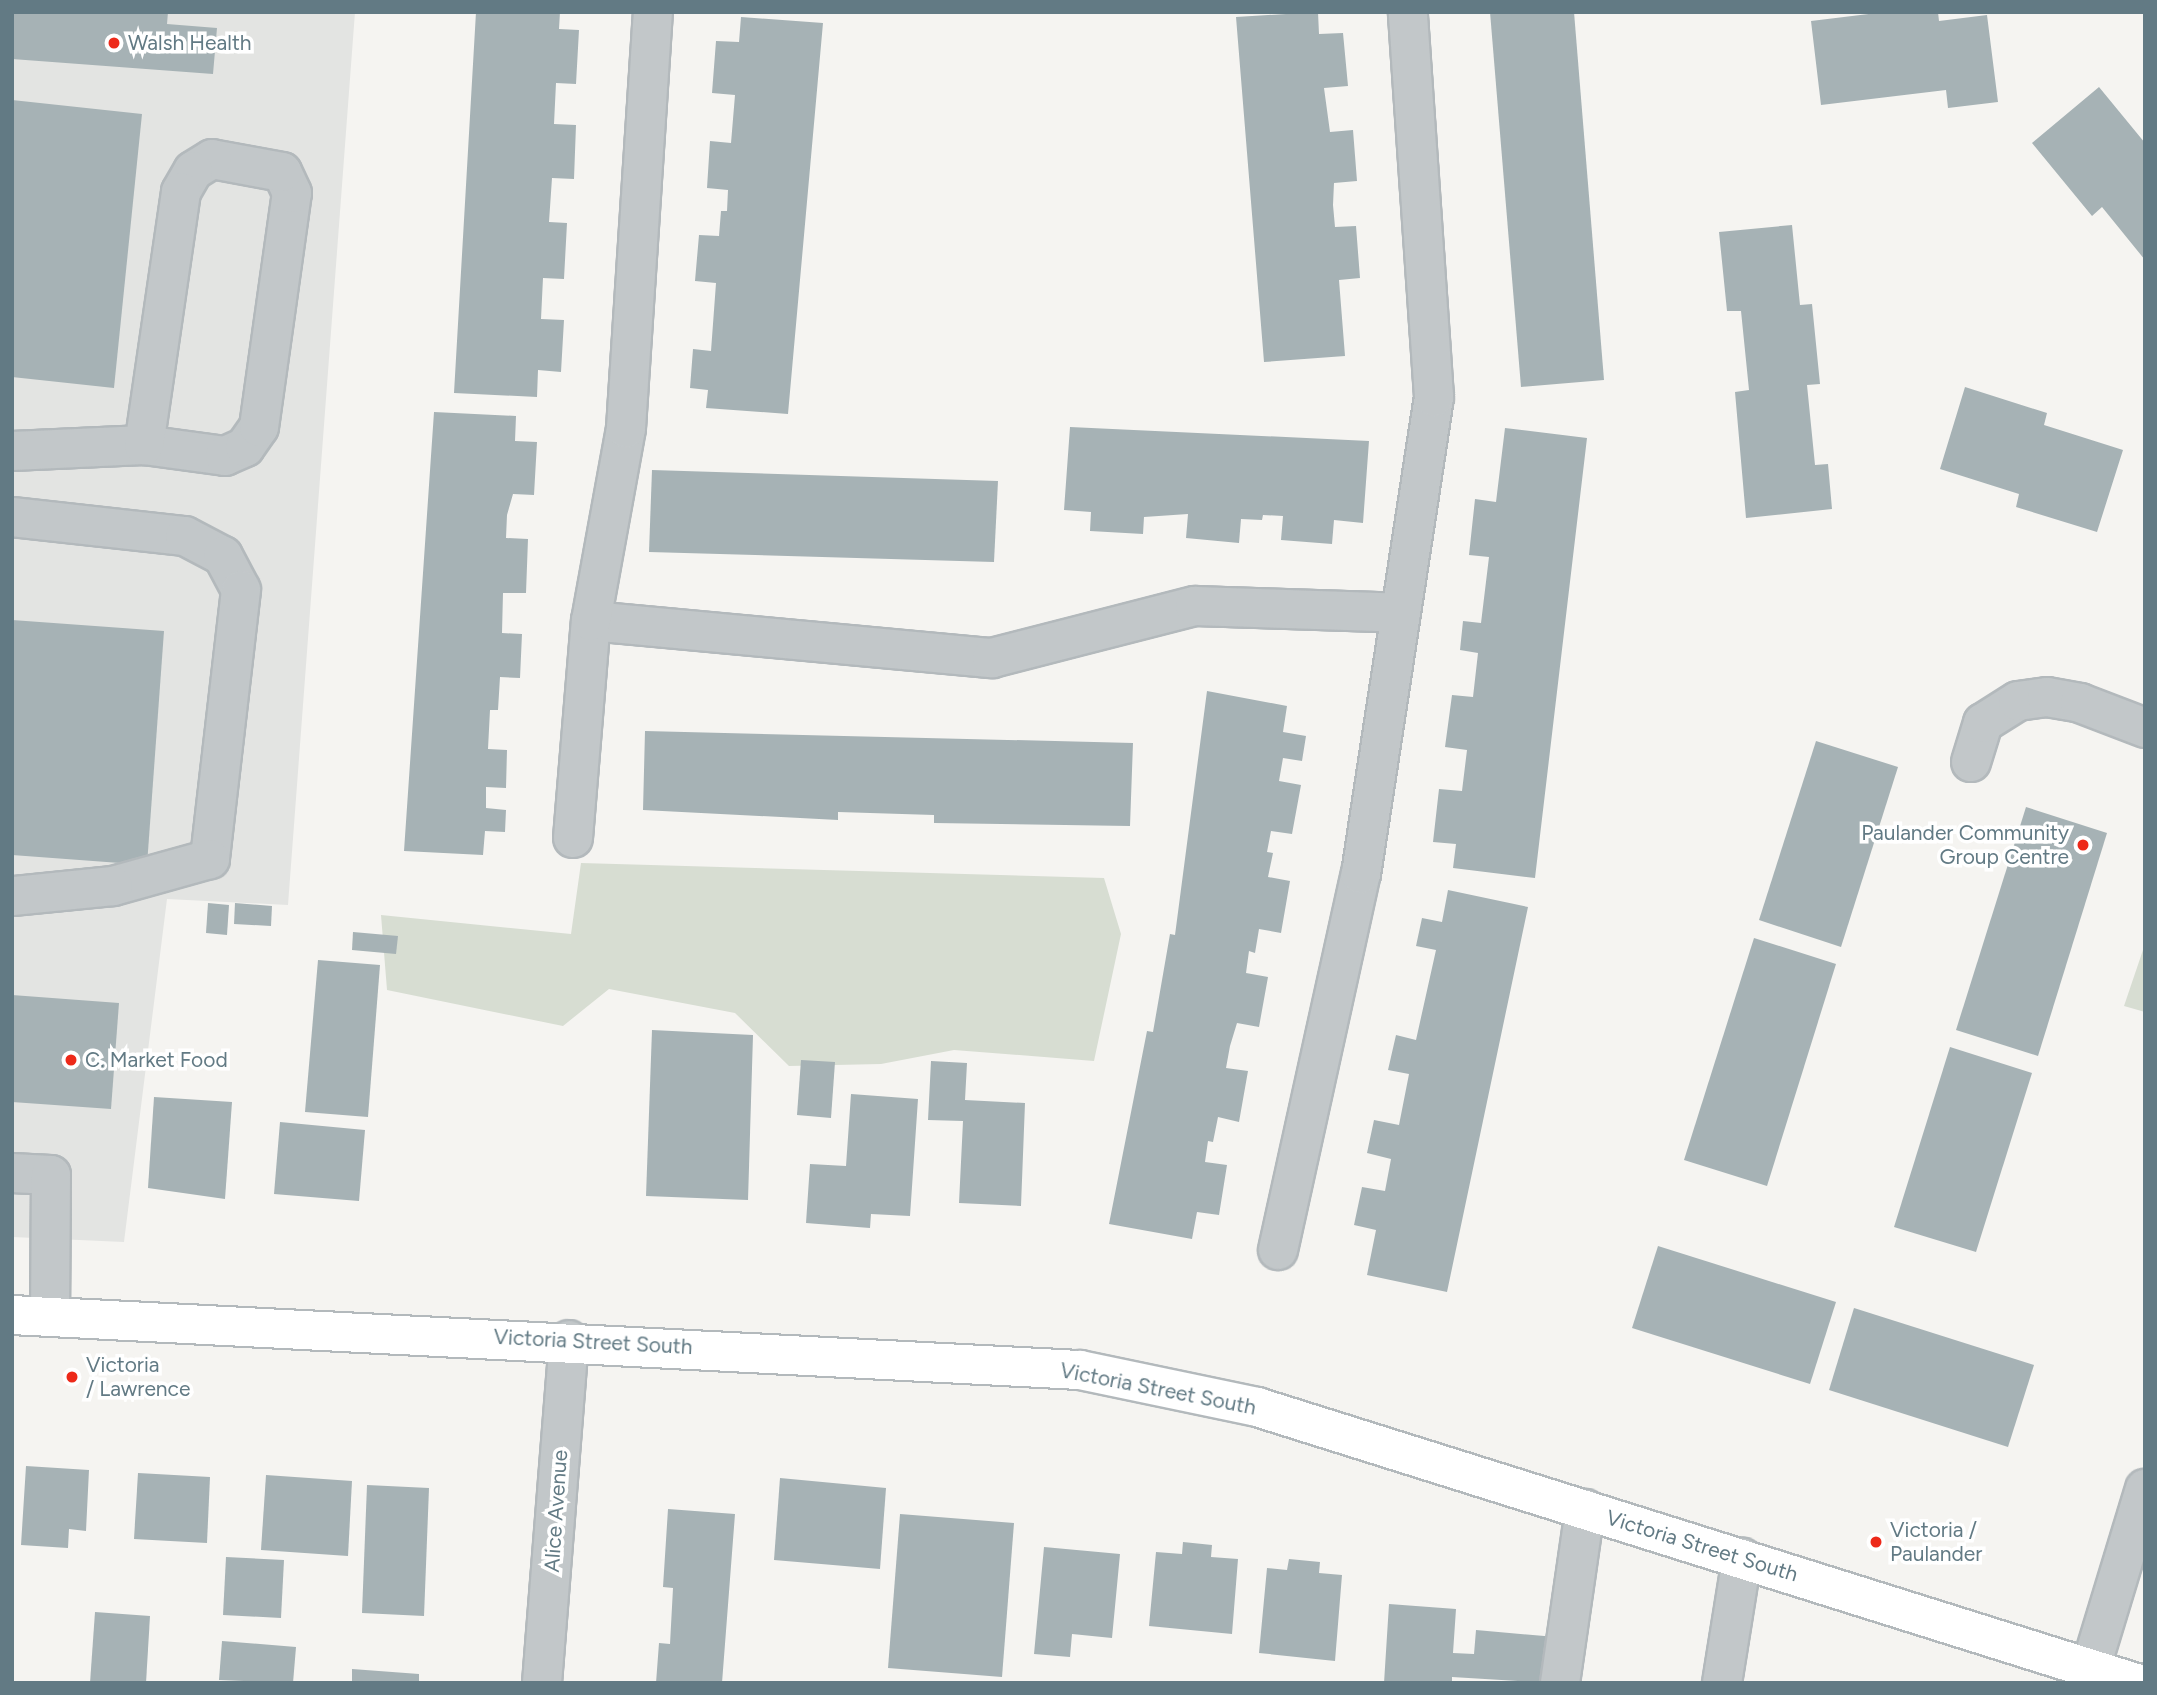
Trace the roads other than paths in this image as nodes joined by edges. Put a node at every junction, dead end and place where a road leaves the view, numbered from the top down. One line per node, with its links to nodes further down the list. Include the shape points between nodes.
1 (653, 12): 7 (street, via 626,428)
2 (1408, 12): 6 (street, via 1434,397)
3 (144, 445): 3 (street, via 181,192 193,171 212,159 282,172 292,193 259,427 244,447 225,456); 4 (street)
4 (12, 451)
5 (12, 517): 11 (street, via 185,536 223,556 241,590 209,859 113,886)
6 (1401, 613): 7 (street, via 1195,606 992,658); 13 (street, via 1361,874)
7 (591, 621): 10 (street)
8 (2145, 728): 9 (street, via 2080,704 2047,697 2018,701 1983,723)
9 (1970, 762)
10 (573, 838)
11 (12, 896)
12 (12, 1173): 15 (street, via 51,1175)
13 (1278, 1250)
14 (12, 1315): 15 (main road, Victoria Street South)
15 (50, 1317): 16 (main road, Victoria Street South)
16 (569, 1340): 18 (main road, Victoria Street South, via 1080,1370 1257,1407); 21 (street, Alice Avenue)
17 (2145, 1489): 20 (street)
18 (1585, 1509): 19 (main road, Victoria Street South); 22 (street)
19 (1742, 1558): 20 (main road, Victoria Street South); 23 (street)
20 (2087, 1675): 24 (main road, Victoria Street South)
21 (542, 1683)
22 (1560, 1683)
23 (1722, 1683)
24 (2136, 1683)

